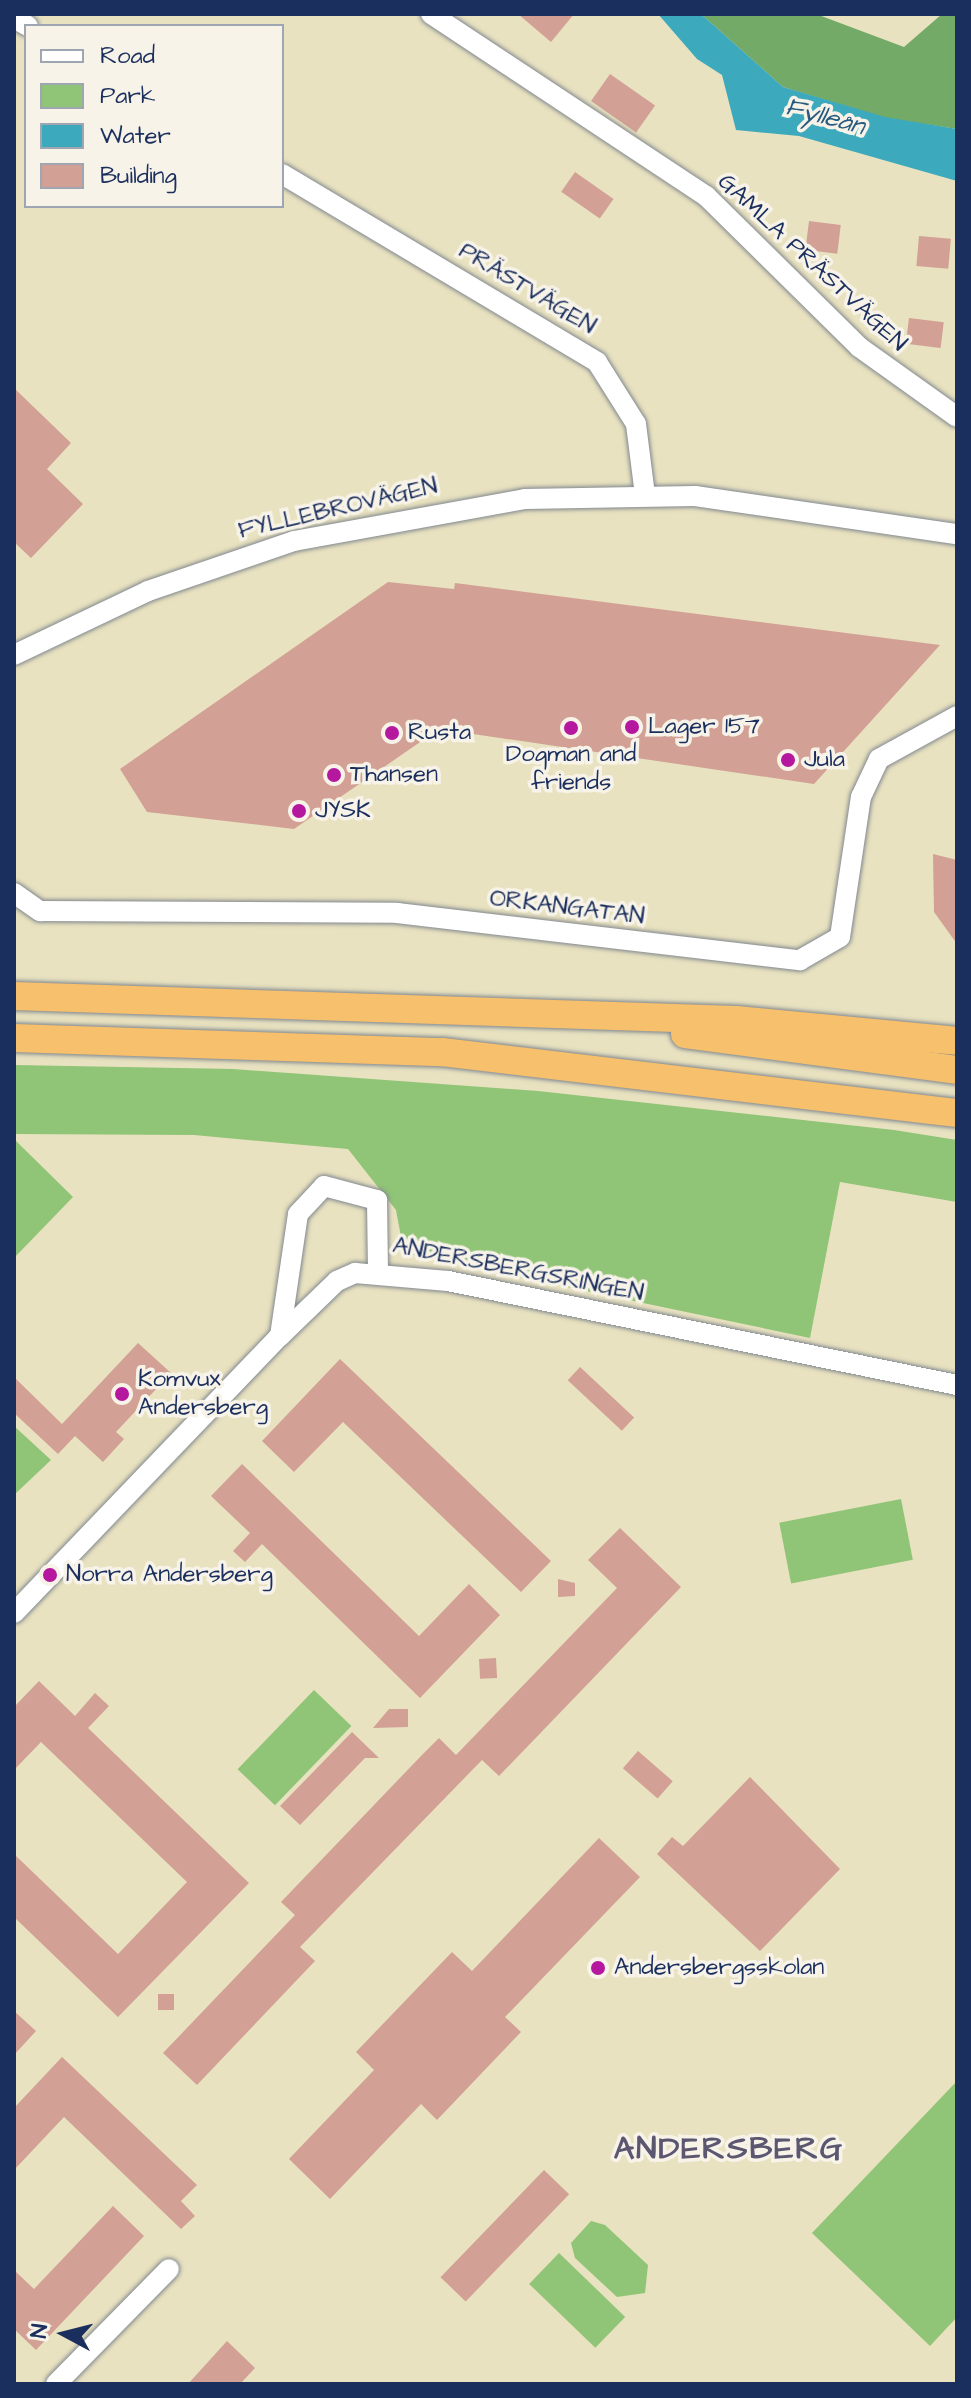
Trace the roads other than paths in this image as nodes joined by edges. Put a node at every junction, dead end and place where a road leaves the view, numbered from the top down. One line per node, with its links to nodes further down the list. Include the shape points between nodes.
1 (431, 14): 3 (street, GAMLA PRÄSTVÄGEN, via 706,196 859,347)
2 (284, 175): 4 (street, PRÄSTVÄGEN, via 597,362 636,424)
3 (957, 417)
4 (645, 495): 5 (street); 6 (street, FYLLEBROVÄGEN, via 411,514 294,541 148,591)
5 (957, 534)
6 (14, 655)
7 (957, 716): 8 (street, ORKANGATAN, via 879,759 861,797 840,937 800,960 397,913 40,911)
8 (14, 893)
9 (14, 996): 10 (highway)
10 (445, 1011): 12 (highway, via 736,1020); 13 (highway)
11 (14, 1038): 14 (highway, via 442,1052)
12 (957, 1041)
13 (957, 1070)
14 (957, 1113)
15 (378, 1270): 16 (street, ANDERSBERGSRINGEN, via 337,1281); 16 (street, via 377,1200 324,1186 298,1214); 17 (street, ANDERSBERGSRINGEN)
16 (280, 1336): 18 (street, ANDERSBERGSRINGEN)
17 (957, 1385)
18 (14, 1613)
19 (169, 2269): 20 (street)
20 (56, 2384)

